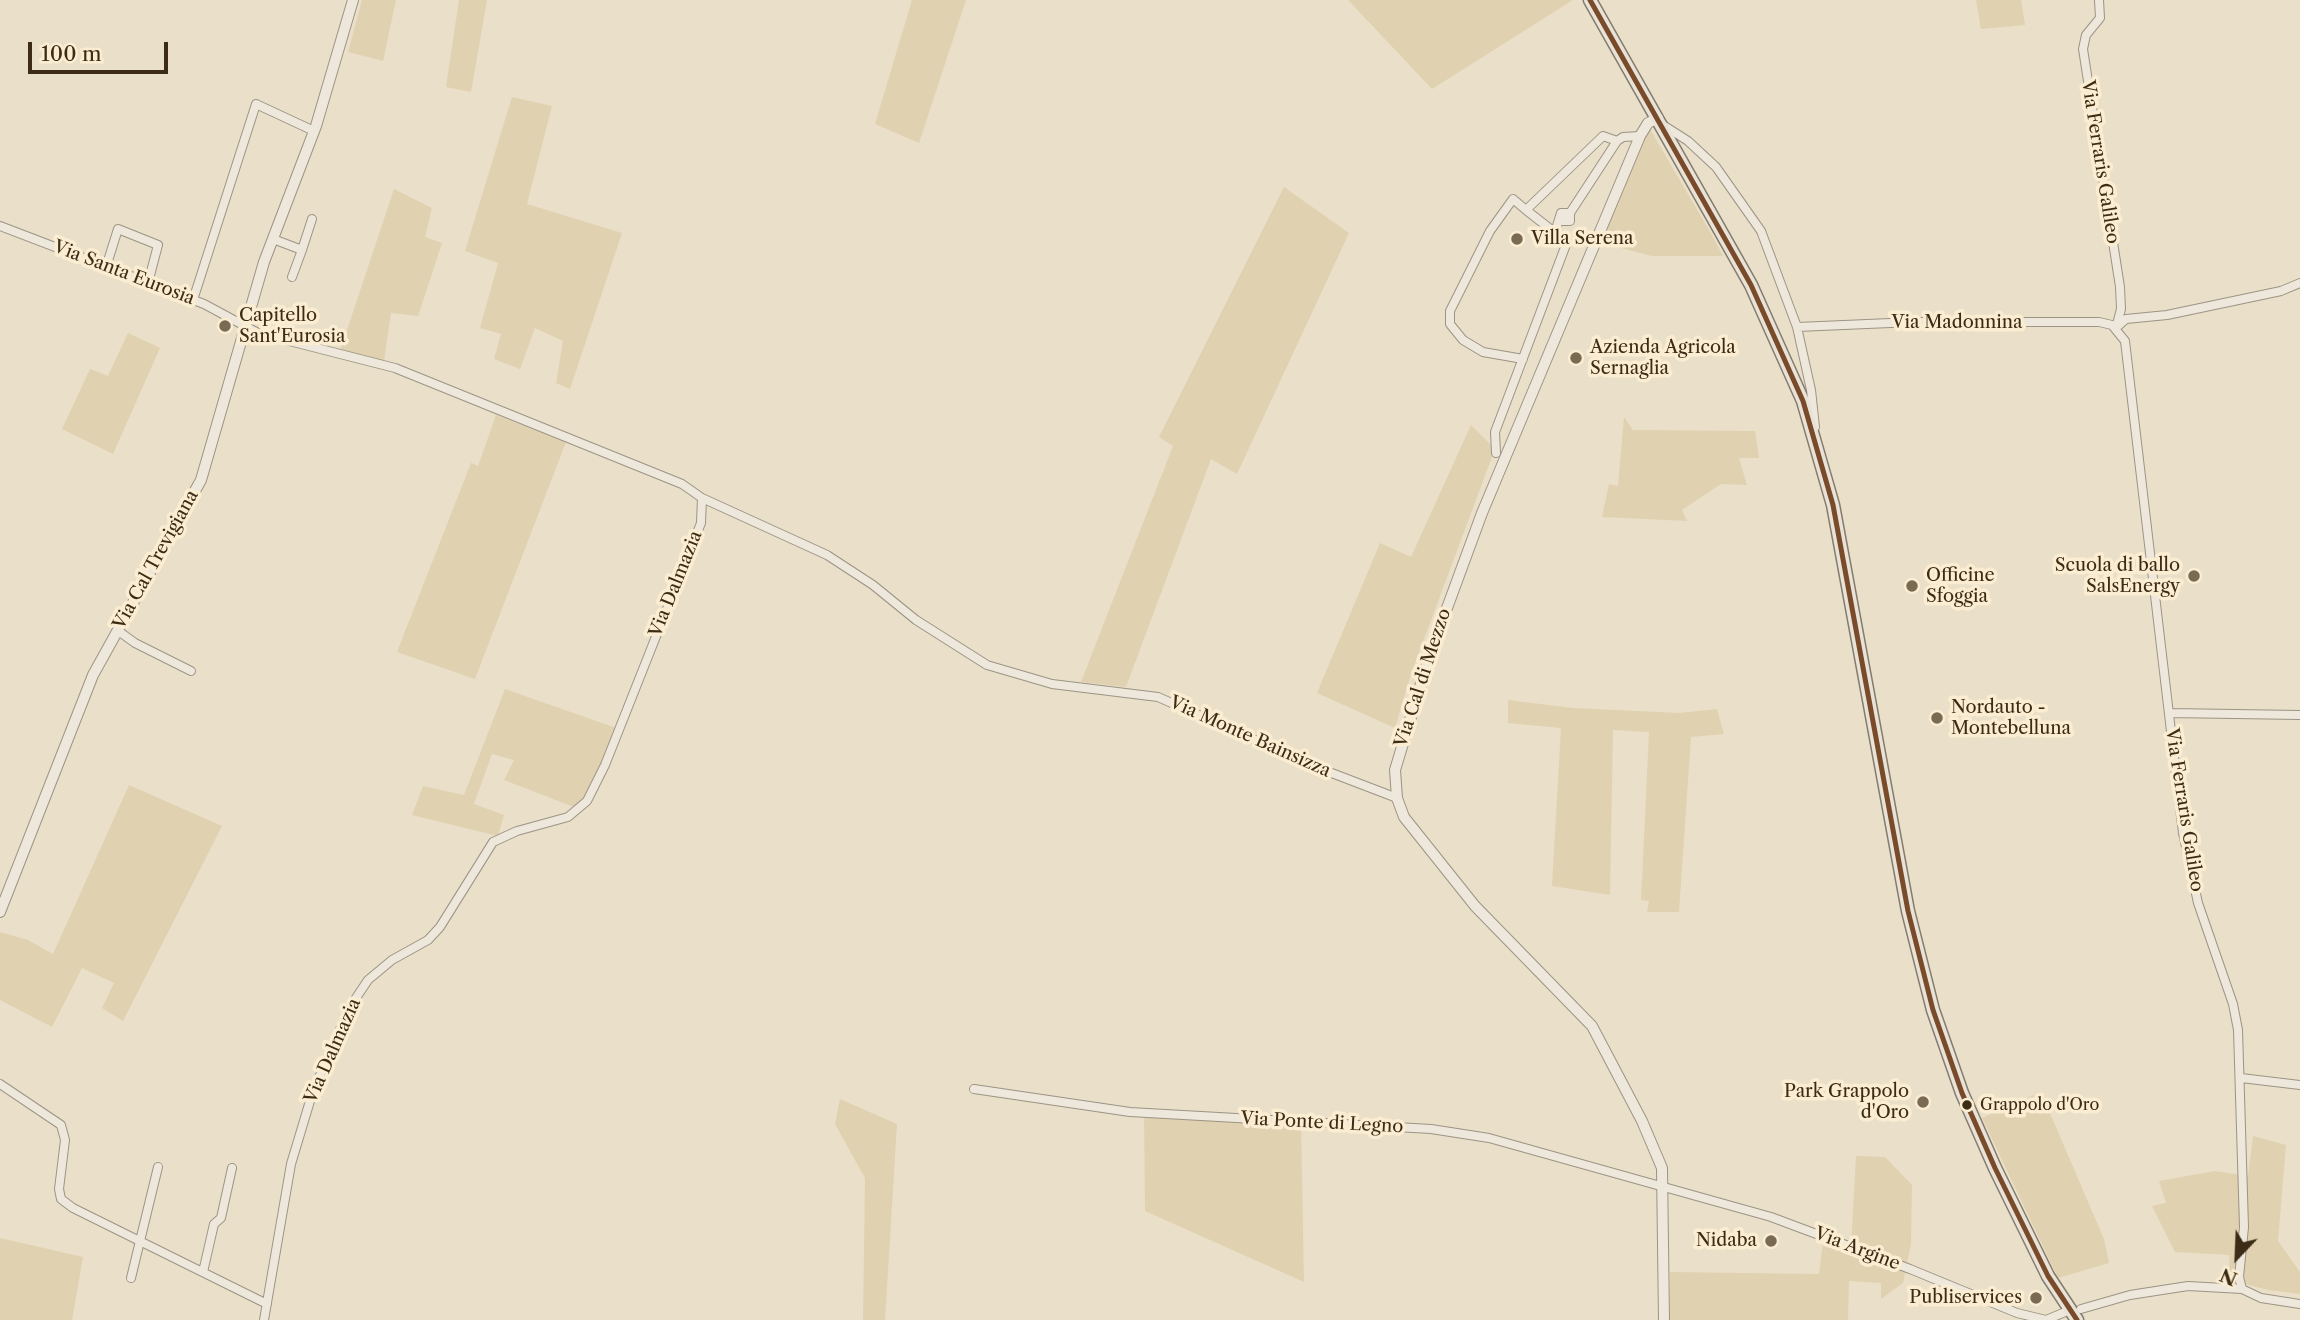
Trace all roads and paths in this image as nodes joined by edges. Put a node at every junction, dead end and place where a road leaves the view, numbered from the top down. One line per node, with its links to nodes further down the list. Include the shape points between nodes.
1 (353, 0): 5 (street, Via Cal Trevigiana)
2 (1590, 0): 4 (main road)
3 (2099, 0): 21 (street, Via Ferraris Galileo, via 2100,18 2086,35 2083,49 2120,286)
4 (1660, 121): 6 (street, Via Cal di Mezzo, via 1648,123); 20 (street, via 1716,167 1761,231); 23 (main road, via 1764,310)
5 (314, 131): 12 (street, Via Cal Trevigiana); 18 (street, via 256,104)
6 (1640, 136): 7 (street); 30 (street, Via Cal di Mezzo, via 1453,585 1401,742 1395,770)
7 (1617, 141): 8 (street, via 1603,136); 11 (street, via 1570,213 1570,221 1560,221)
8 (1526, 209): 11 (street); 22 (street, via 1513,199 1490,231 1450,311 1450,324 1463,340 1483,352)
9 (312, 219): 13 (street)
10 (0, 226): 14 (street, Via Santa Eurosia)
11 (1555, 232): 22 (street, via 1567,242)
12 (273, 239): 13 (street); 19 (street, Via Cal Trevigiana)
13 (302, 250): 15 (street)
14 (106, 267): 16 (street, Via Santa Eurosia); 16 (street, via 118,229 158,245)
15 (292, 277)
16 (148, 283): 18 (street, Via Santa Eurosia)
17 (2300, 283): 21 (street, via 2167,315 2126,319)
18 (194, 300): 19 (street, Via Santa Eurosia)
19 (245, 325): 25 (street, via 258,333 395,369 682,484); 26 (street, Via Cal Trevigiana, via 201,480)
20 (1797, 327): 21 (street, Via Madonnina, via 1914,321 2091,322); 23 (street, via 1811,390)
21 (2116, 328): 28 (street, Via Ferraris Galileo, via 2129,355)
22 (1522, 359): 24 (street, via 1495,432)
23 (1815, 437): 45 (main road, via 1837,526 1908,911 1933,1010 1995,1168 2048,1276)
24 (1496, 453)
25 (702, 498): 30 (street, Via Monte Bainsizza, via 827,555 987,665 1052,684 1158,697); 43 (street, Via Dalmazia, via 701,523 587,801 568,817 493,842 440,927 368,981 350,1007 313,1091 291,1164)
26 (117, 630): 27 (street); 31 (street, Via Cal Trevigiana, via 83,696)
27 (191, 671)
28 (2169, 713): 29 (street); 32 (street, Via Ferraris Galileo, via 2186,847 2198,903 2233,1003)
29 (2300, 715)
30 (1397, 798): 38 (street, Via Cal di Mezzo, via 1404,817 1460,889 1592,1026 1660,1158)
31 (0, 912)
32 (2241, 1078): 34 (street); 42 (street, Via Ferraris Galileo)
33 (0, 1084): 39 (street, via 61,1125 65,1140 61,1199)
34 (2300, 1085)
35 (974, 1089): 38 (street, Via Ponte di Legno, via 1130,1112 1431,1129 1529,1148)
36 (158, 1167): 39 (street)
37 (232, 1168): 40 (street)
38 (1663, 1188): 47 (street, Via Cal di Mezzo); 48 (street, Via Argine, via 1771,1217 2010,1311)
39 (139, 1241): 40 (street); 41 (street)
40 (202, 1272): 43 (street)
41 (131, 1278)
42 (2242, 1289): 44 (street, via 2261,1298); 45 (street, via 2165,1289)
43 (267, 1304): 46 (street, Via Dalmazia)
44 (2300, 1304)
45 (2076, 1313): 48 (street)
46 (264, 1320)
47 (1664, 1320)
48 (2046, 1320)

